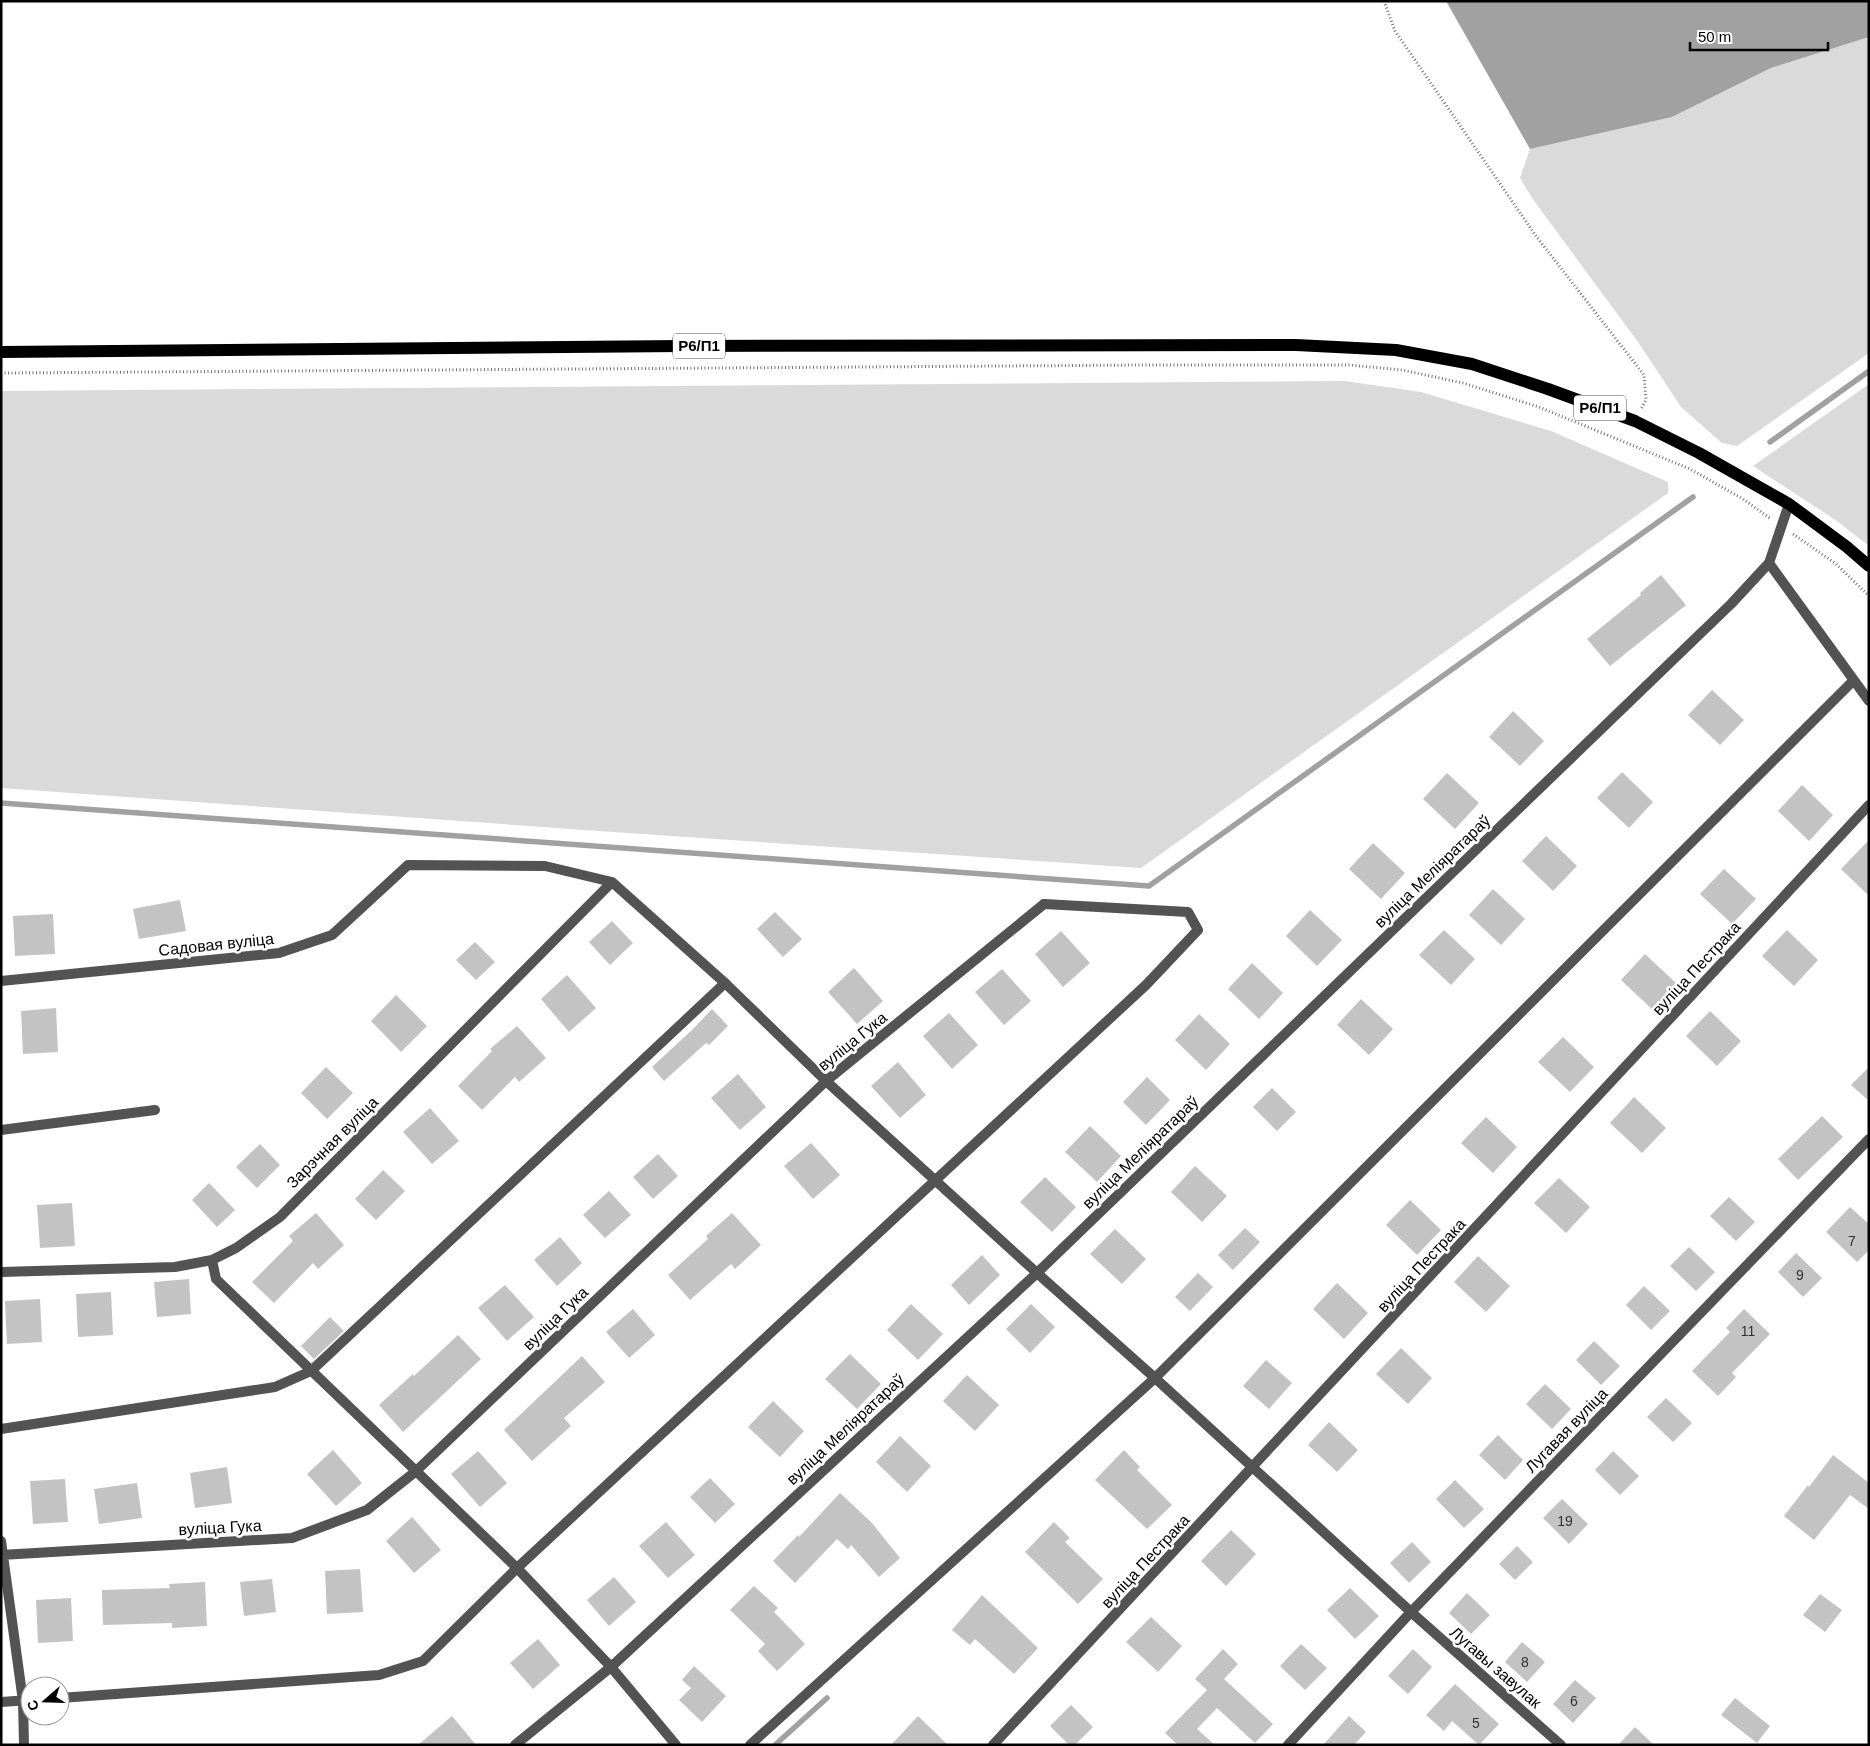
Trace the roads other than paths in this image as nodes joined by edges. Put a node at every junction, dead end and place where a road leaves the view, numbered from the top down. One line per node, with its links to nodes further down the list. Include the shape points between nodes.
1 (1, 352): 2 (main road, Р6/П1, via 1296,344 1396,350 1472,364 1636,421)
2 (1789, 504): 3 (street); 4 (main road, Р6/П1)
3 (1769, 563): 5 (street); 18 (street, вуліца Меліяратараў, via 1731,604)
4 (1869, 566)
5 (1854, 681): 6 (street); 20 (street)
6 (1869, 701)
7 (1869, 805): 22 (street, вуліца Пестрака)
8 (612, 882): 9 (street, Садовая вуліца, via 545,866 408,864 332,935 279,953); 10 (street, Лугавы завулак); 16 (street, Зарэчная вуліца, via 280,1217 236,1248)
9 (1, 981)
10 (725, 982): 11 (street, Лугавы завулак); 19 (street)
11 (826, 1081): 15 (street, Лугавы завулак); 15 (street, вуліца Гука, via 1044,904 1188,912 1198,930 1146,984); 23 (street, вуліца Гука)
12 (155, 1110): 13 (street)
13 (1, 1130)
14 (1869, 1139): 27 (street, Лугавая вуліца)
15 (935, 1179): 18 (street, Лугавы завулак); 26 (street)
16 (212, 1260): 17 (street, Зарэчная вуліца, via 175,1267); 19 (street, via 216,1279)
17 (1, 1272)
18 (1036, 1273): 20 (street, Лугавы завулак); 28 (street, вуліца Меліяратараў)
19 (311, 1371): 21 (street, via 274,1387); 23 (street)
20 (1155, 1378): 22 (street, Лугавы завулак); 37 (street)
21 (1, 1429)
22 (1253, 1467): 27 (street, Лугавы завулак); 38 (street, вуліца Пестрака)
23 (416, 1472): 25 (street, вуліца Гука, via 367,1510 292,1538); 26 (street)
24 (1, 1541): 25 (street)
25 (2, 1555): 29 (street)
26 (517, 1568): 28 (street); 30 (street, via 423,1661 379,1675)
27 (1411, 1612): 39 (street, Лугавая вуліца); 40 (street, Лугавы завулак)
28 (611, 1667): 35 (street, вуліца Меліяратараў); 36 (street)
29 (22, 1676)
30 (70, 1697)
31 (20, 1700): 32 (street)
32 (1, 1702)
33 (25, 1726): 34 (street)
34 (24, 1745)
35 (515, 1745)
36 (676, 1745)
37 (750, 1745)
38 (993, 1745)
39 (1288, 1745)
40 (1561, 1745)

